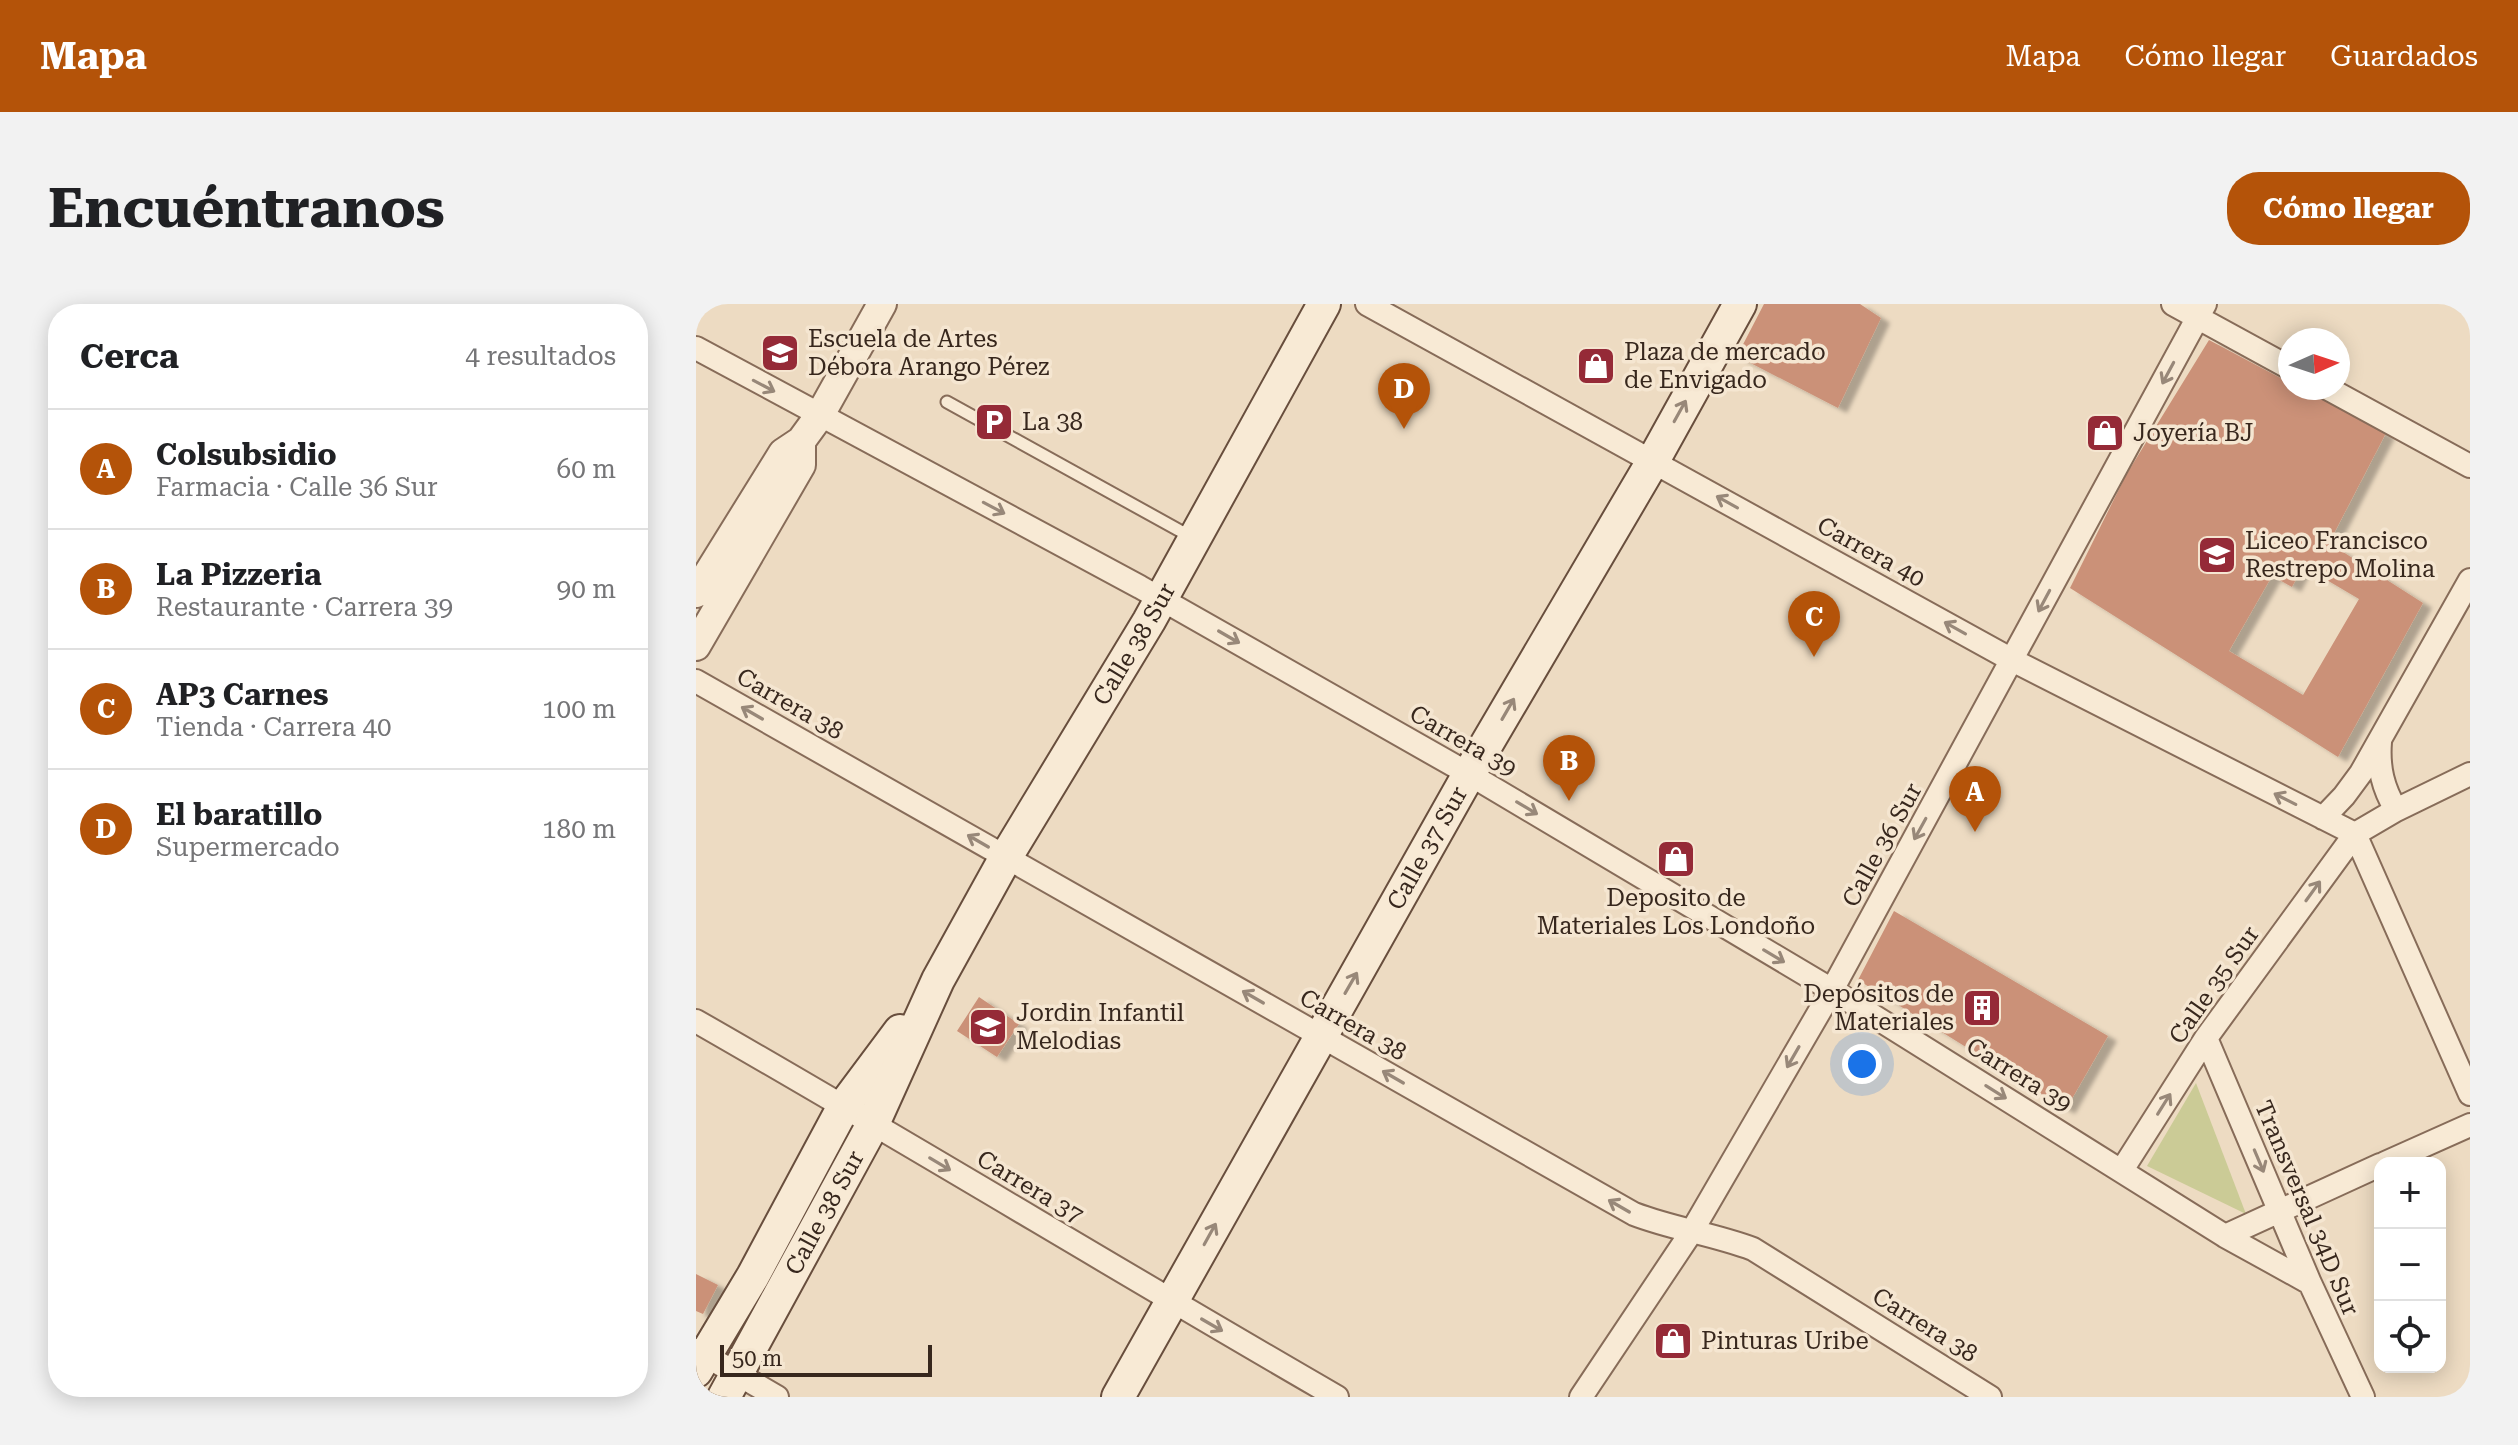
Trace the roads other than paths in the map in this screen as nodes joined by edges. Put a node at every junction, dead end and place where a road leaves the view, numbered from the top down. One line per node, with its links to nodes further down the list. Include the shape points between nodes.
1 (882, 304): 11 (street)
2 (1324, 304): 15 (main road, Calle 38 Sur)
3 (1367, 304): 13 (street, Carrera 40)
4 (1740, 304): 13 (main road, Calle 37 Sur, one-way to 4)
5 (2173, 304): 6 (street)
6 (2202, 311): 8 (street); 20 (street, Calle 36 Sur, one-way to 20)
7 (696, 348): 11 (street, Carrera 39, one-way to 11)
8 (2278, 360)
9 (2349, 400): 14 (street)
10 (947, 402): 15 (lane)
11 (820, 415): 12 (street); 18 (street, Carrera 39, one-way to 18)
12 (801, 441): 17 (street, via 783,453); 19 (street, via 801,465)
13 (1653, 461): 20 (street, Carrera 40, one-way to 13); 23 (main road, Calle 37 Sur, one-way to 13)
14 (2470, 466)
15 (1194, 538): 18 (main road, Calle 38 Sur)
16 (2470, 580): 22 (street)
17 (696, 593)
18 (1161, 599): 23 (street, Carrera 39, one-way to 23); 28 (main road, Calle 38 Sur)
19 (696, 646)
20 (2012, 660): 26 (street, Carrera 40, one-way to 20); 30 (street, Calle 36 Sur, one-way to 30)
21 (696, 681): 28 (street, Carrera 38, one-way to 21)
22 (2381, 737): 25 (street, via 2381,775); 26 (street, via 2344,796)
23 (1469, 774): 30 (street, Carrera 39, one-way to 30); 32 (main road, Calle 37 Sur, one-way to 23)
24 (2470, 774): 25 (street)
25 (2396, 810): 27 (street)
26 (2323, 818): 27 (street, Carrera 40)
27 (2355, 834): 33 (street, Calle 35 Sur, one-way to 27); 34 (street)
28 (1006, 857): 29 (main road, Calle 38 Sur); 32 (street, Carrera 38, one-way to 28)
29 (938, 980): 35 (main road, Calle 38 Sur); 36 (main road, Calle 38 Sur)
30 (1832, 990): 40 (street, Carrera 39, one-way to 40); 42 (street, Calle 36 Sur, one-way to 42)
31 (696, 1021): 35 (street, Carrera 37)
32 (1321, 1036): 42 (street, Carrera 38, one-way to 32, via 1634,1214); 45 (main road, Calle 37 Sur, one-way to 32)
33 (2206, 1038): 40 (street, Calle 35 Sur, one-way to 33); 41 (street, Transversal 34D Sur, one-way to 41)
34 (2470, 1094)
35 (844, 1106): 36 (street, Carrera 37); 46 (main road, Calle 38 Sur, via 753,1276)
36 (873, 1124): 45 (street, Carrera 37, one-way to 45); 47 (main road, Calle 38 Sur)
37 (2470, 1125): 38 (street)
38 (2398, 1157)
39 (2374, 1168): 41 (street)
40 (2122, 1170): 43 (street, Carrera 39)
41 (2280, 1211): 43 (street); 44 (street, Transversal 34D Sur)
42 (1692, 1231): 51 (street, Calle 36 Sur); 52 (street, Carrera 38, via 1753,1249)
43 (2225, 1236): 44 (street, Carrera 39)
44 (2310, 1283): 53 (street, Transversal 34D Sur)
45 (1173, 1302): 49 (main road, Calle 37 Sur); 50 (street, Carrera 37, one-way to 50)
46 (699, 1359): 47 (street)
47 (730, 1385): 48 (street)
48 (777, 1397)
49 (1118, 1397)
50 (1337, 1397)
51 (1581, 1397)
52 (1990, 1397)
53 (2363, 1397)

